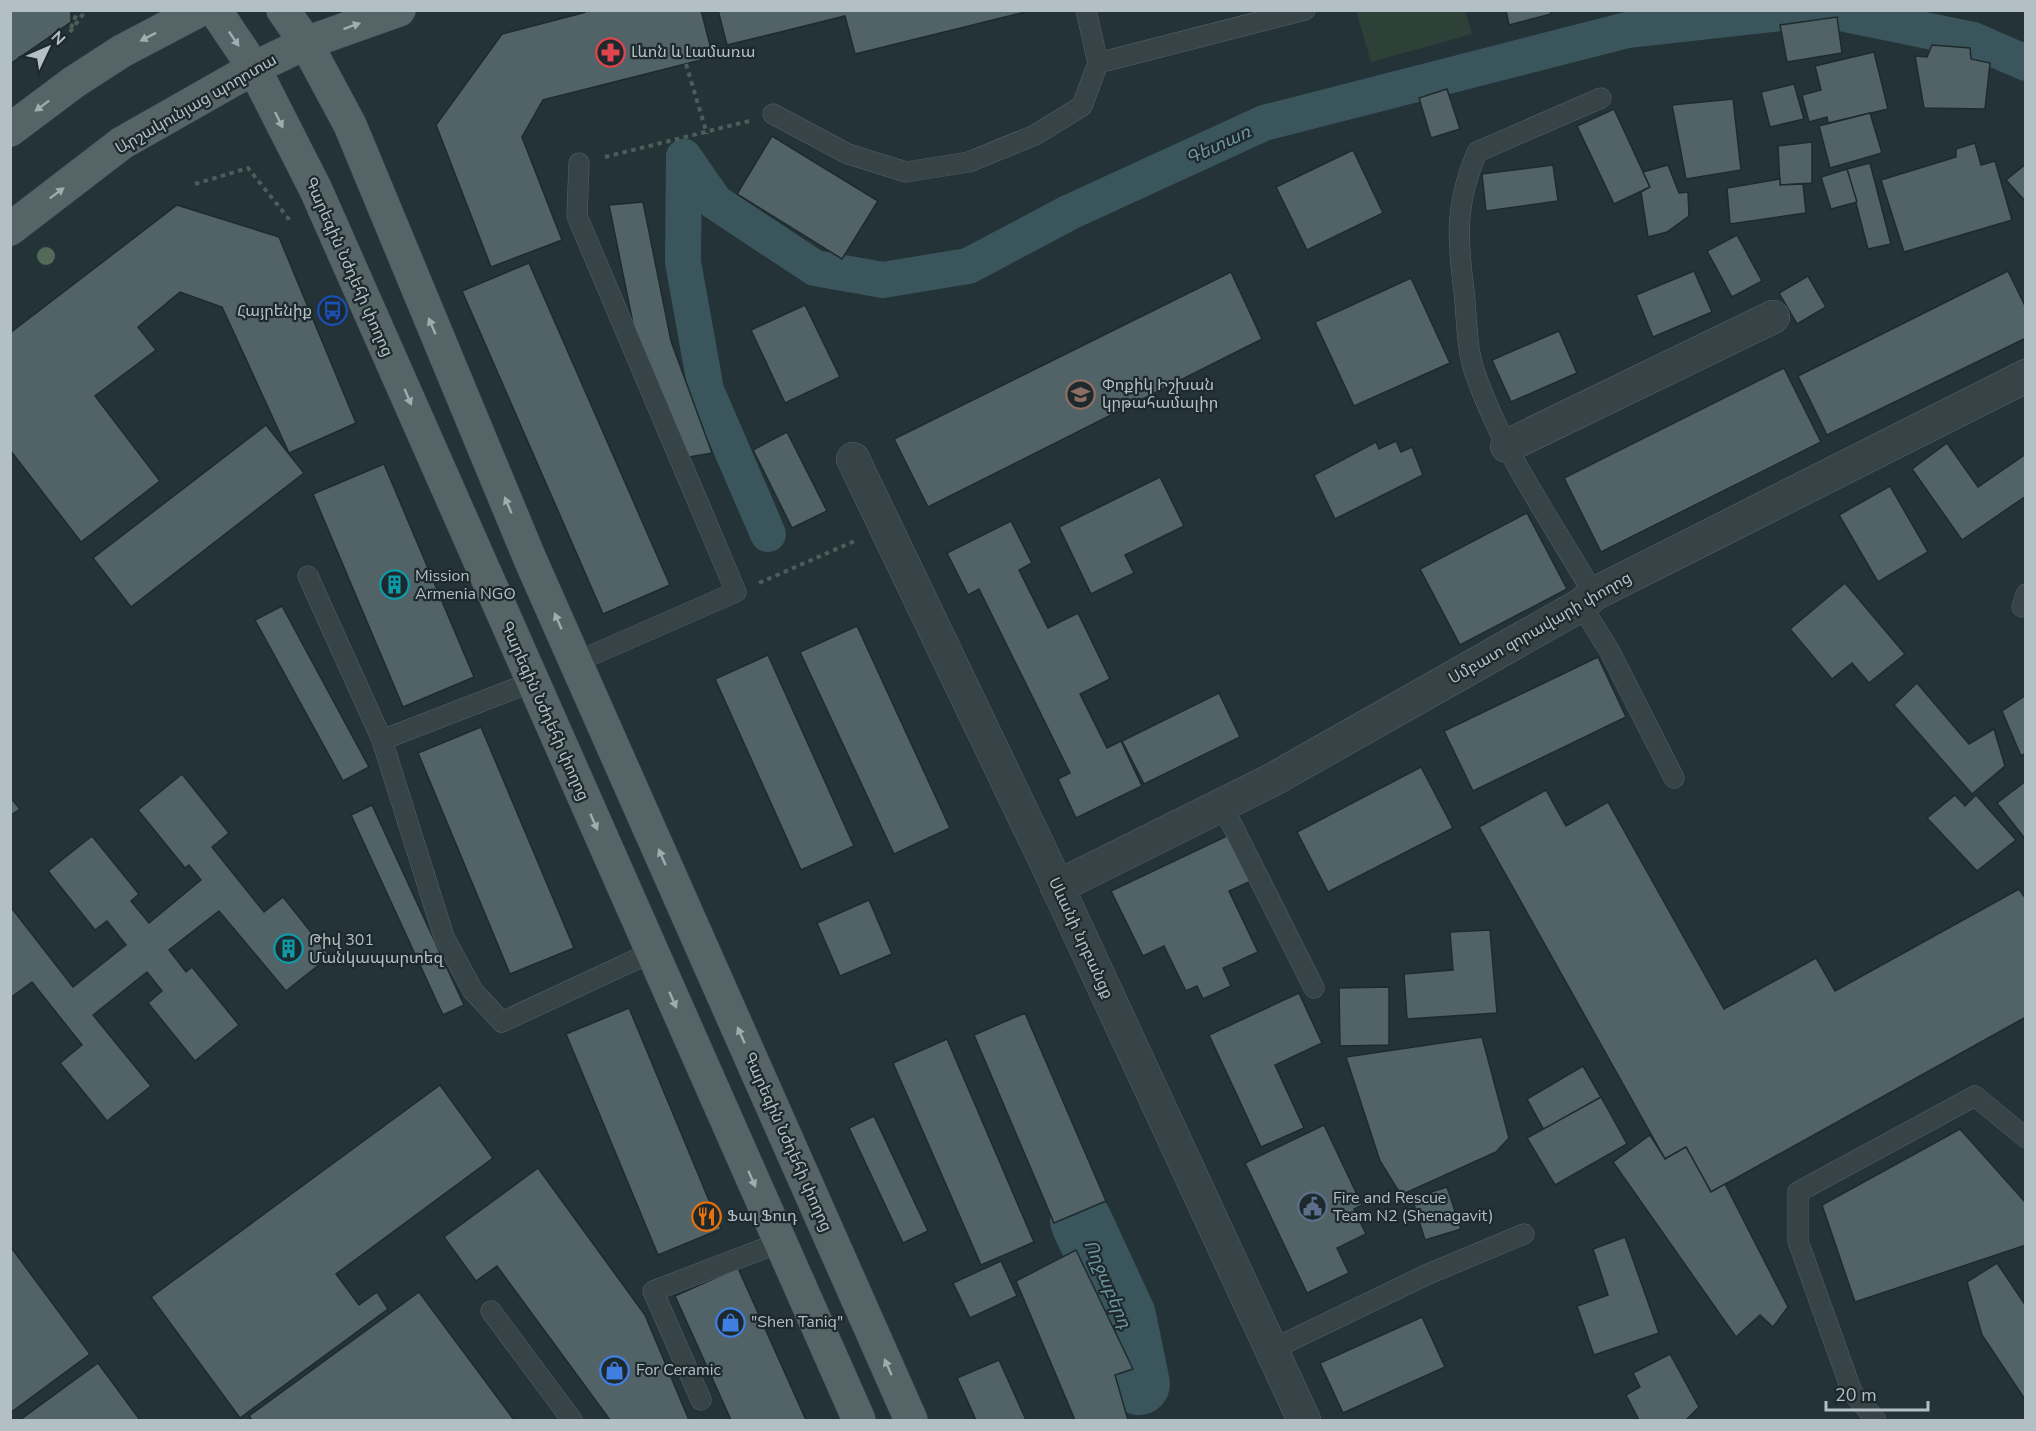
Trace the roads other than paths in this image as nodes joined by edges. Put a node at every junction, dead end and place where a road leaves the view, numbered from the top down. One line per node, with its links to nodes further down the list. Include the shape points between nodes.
1 (200, 10): 12 (main road, one-way to 12, via 122,51)
2 (215, 10): 9 (main road, Գարեգին Նժդեհի փողոց, one-way to 9)
3 (284, 10): 7 (main road, Գարեգին Նժդեհի փողոց)
4 (399, 10): 7 (main road, Արշակունյաց պողոտա, one-way to 4)
5 (1086, 10): 8 (lane)
6 (1305, 10): 8 (lane)
7 (306, 43): 9 (main road, Արշակունյաց պողոտա); 21 (main road, Գարեգին Նժդեհի փողոց, one-way to 7, via 350,125)
8 (1098, 63): 11 (lane, via 1082,106 1035,135 969,162 906,172 848,154)
9 (254, 68): 14 (main road, Արշակունյաց պողոտա, one-way to 9, via 122,143); 22 (main road, Գարեգին Նժդեհի փողոց, one-way to 22, via 321,200)
10 (1601, 98): 17 (lane, via 1477,152 1467,177 1458,217 1459,245 1474,371)
11 (773, 114)
12 (10, 130)
13 (579, 163): 21 (lane, via 577,216 736,592)
14 (10, 229)
15 (1773, 317): 17 (street)
16 (2025, 376): 20 (street, Սմբատ զորավարի փողոց)
17 (1507, 446): 20 (lane)
18 (853, 459): 26 (street, Սևանի նրբանցք)
19 (308, 576): 23 (lane)
20 (1588, 600): 24 (lane); 25 (street, Սմբատ զորավարի փողոց)
21 (576, 662): 37 (main road, Գարեգին Նժդեհի փողոց, one-way to 21)
22 (532, 682): 23 (lane); 27 (main road, Գարեգին Նժդեհի փողոց, one-way to 27)
23 (382, 740): 27 (lane, via 444,937 473,991 502,1022)
24 (1674, 778)
25 (1222, 805): 26 (street, Սմբատ զորավարի փողոց); 28 (lane)
26 (1057, 887): 33 (street, Սևանի նրբանցք)
27 (652, 952): 31 (main road, Գարեգին Նժդեհի փողոց, one-way to 31)
28 (1314, 988)
29 (2025, 1138): 39 (lane, via 1975,1096 1798,1192 1798,1241 1852,1392)
30 (1524, 1234): 33 (lane, via 1426,1275)
31 (780, 1242): 34 (lane, via 654,1291); 36 (main road, Գարեգին Նժդեհի փողոց)
32 (491, 1311): 35 (lane)
33 (1273, 1349): 38 (street, Սևանի նրբանցք)
34 (701, 1400)
35 (572, 1420)
36 (860, 1420)
37 (911, 1420)
38 (1304, 1420)
39 (1876, 1420)

